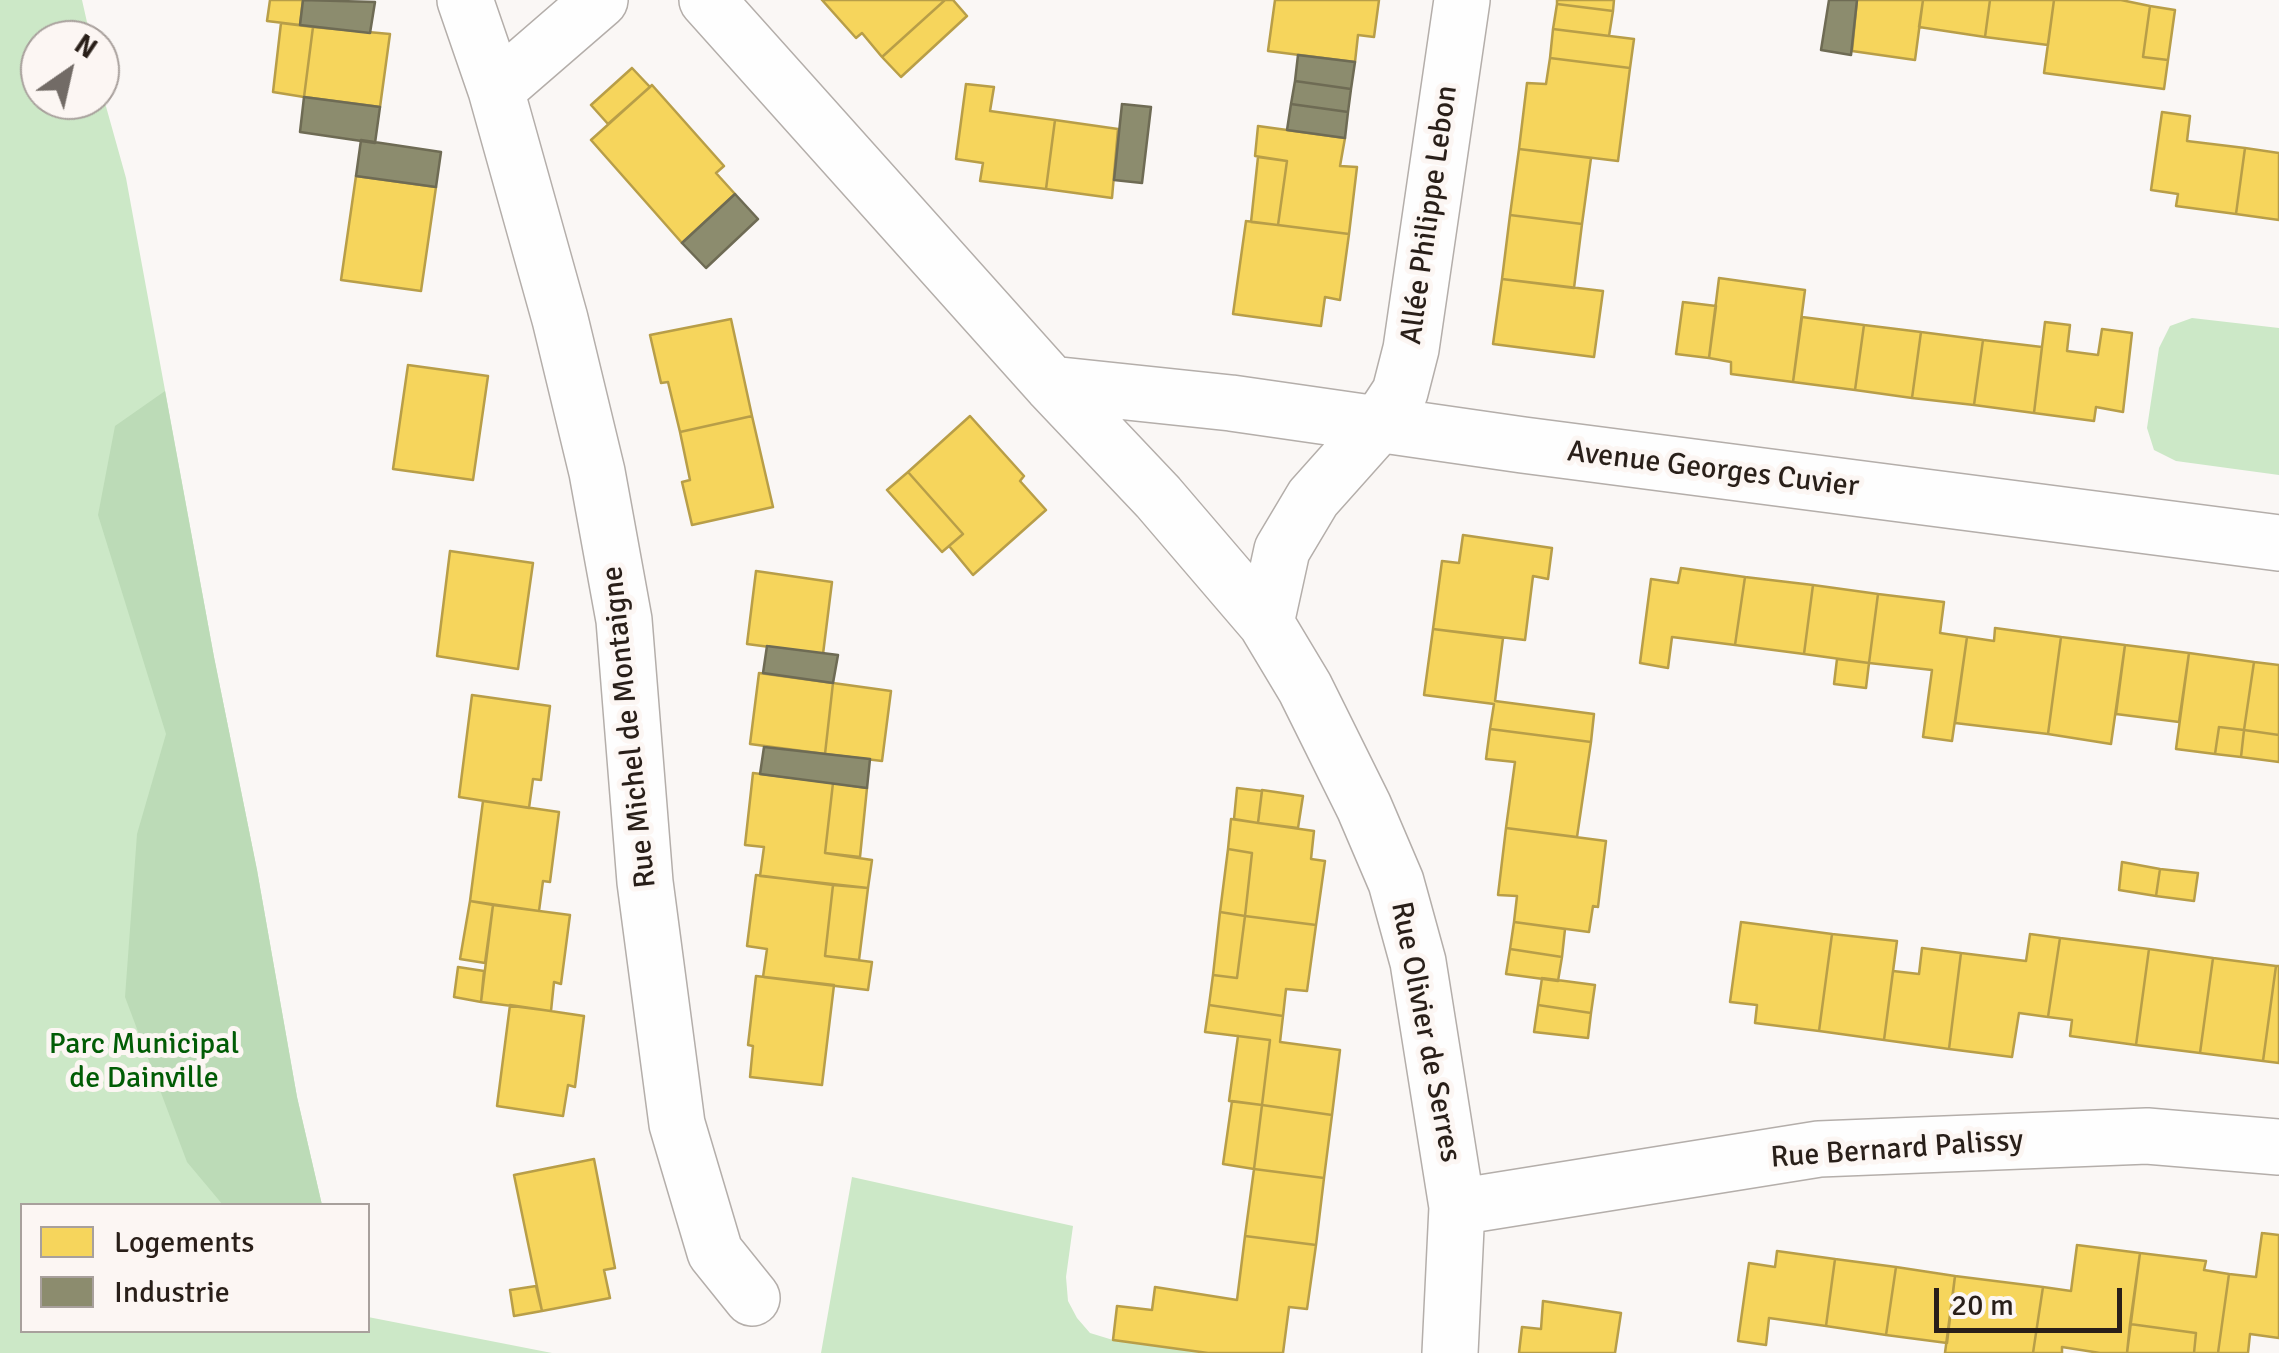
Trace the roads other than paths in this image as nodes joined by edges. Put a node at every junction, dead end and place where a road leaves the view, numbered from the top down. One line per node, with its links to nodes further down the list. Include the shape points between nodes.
1 (465, 0): 5 (street, Rue Michel de Montaigne)
2 (600, 0): 5 (street)
3 (707, 0): 6 (street)
4 (1462, 0): 7 (street, Allée Philippe Lebon, via 1411,349 1400,392)
5 (496, 90): 12 (street, Rue Michel de Montaigne, via 565,338 624,620 645,882 677,1124 715,1252)
6 (1050, 384): 7 (street, Avenue Georges Cuvier); 9 (street)
7 (1379, 424): 8 (street, Avenue Georges Cuvier); 9 (street, via 1313,498 1282,550)
8 (2279, 543)
9 (1266, 623): 11 (street, Rue Olivier de Serres, via 1364,807 1396,882 1418,962)
10 (2279, 1147): 11 (street, Rue Bernard Palissy, via 2147,1136 1820,1149)
11 (1457, 1207): 13 (street, Rue Olivier de Serres)
12 (752, 1298)
13 (1450, 1353)

